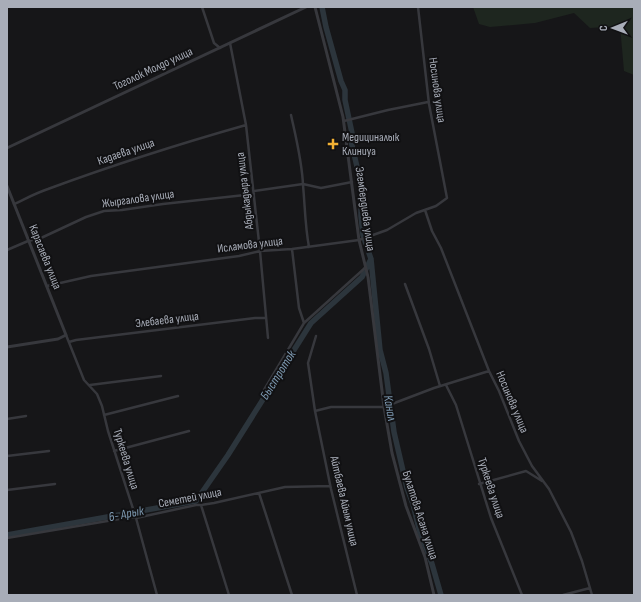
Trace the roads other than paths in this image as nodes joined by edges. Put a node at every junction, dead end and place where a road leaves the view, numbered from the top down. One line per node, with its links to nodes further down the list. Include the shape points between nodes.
1 (202, 7): 6 (street, via 214,43)
2 (306, 7): 5 (street, Тоголок Молдо улица)
3 (315, 7): 9 (street, Эгембердиева улица)
4 (418, 7): 7 (street, Носинова улица)
5 (230, 43): 6 (street, Тоголок Молдо улица); 10 (street, Абдыкадыра улица)
6 (220, 48): 11 (street, Тоголок Молдо улица)
7 (428, 102): 9 (street); 16 (street, Носинова улица)
8 (291, 115): 13 (street)
9 (344, 121): 12 (street, Эгембердиева улица)
10 (246, 124): 15 (street, Абдыкадыра улица); 17 (street, Кадаева улица, via 178,144 46,190)
11 (7, 148)
12 (352, 182): 13 (street, Жыргалова улица, via 321,188); 19 (street, Эгембердиева улица)
13 (304, 184): 15 (street, Жыргалова улица); 21 (street, via 304,210)
14 (7, 186): 17 (street, Карасаева улица)
15 (254, 192): 20 (street, Жыргалова улица, via 104,211); 24 (street, Абдыкадыра улица)
16 (447, 198): 18 (street, Исламова улица)
17 (14, 204): 20 (street, Карасаева улица)
18 (425, 210): 19 (street, Исламова улица, via 387,230); 36 (street, Носинова улица)
19 (359, 240): 21 (street, Исламова улица); 25 (street, Эгембердиева улица)
20 (28, 241): 23 (street, Жыргалова улица); 27 (street, Карасаева улица)
21 (309, 247): 22 (street, Исламова улица)
22 (292, 249): 24 (street, Исламова улица); 29 (street, via 299,308)
23 (7, 250)
24 (260, 251): 27 (street, Исламова улица, via 91,276); 28 (street, Абдыкадыра улица)
25 (366, 267): 29 (street); 34 (street, Эгембердиева улица)
26 (405, 284): 40 (street)
27 (47, 286): 30 (street, Карасаева улица)
28 (266, 318): 32 (street, Абдыкадыра улица); 33 (street, Элебаева улица)
29 (304, 323): 41 (street)
30 (66, 334): 33 (street, Туркеева улица); 35 (street, via 58,339)
31 (316, 336): 44 (street, Айтбаева Айым улица, via 308,364)
32 (268, 338)
33 (69, 342): 38 (street, Туркеева улица, via 84,380)
34 (376, 345): 43 (street, Булатова Асана улица)
35 (7, 347)
36 (489, 371): 39 (street); 52 (street, Носинова улица, via 500,391 519,442)
37 (161, 376): 38 (street)
38 (89, 385): 45 (street, Туркеева улица, via 97,394)
39 (446, 385): 40 (street); 54 (street, Туркеева улица, via 456,405)
40 (440, 386): 43 (street)
41 (261, 395)
42 (178, 396): 45 (street)
43 (384, 407): 44 (street, via 331,408); 66 (street, Булатова Асана улица, via 392,453 406,506 425,557)
44 (315, 411): 55 (street, Айтбаева Айым улица)
45 (104, 415): 50 (street, Туркеева улица)
46 (26, 416): 47 (street)
47 (7, 419)
48 (189, 431): 50 (street)
49 (49, 451): 51 (street)
50 (114, 451): 59 (street, Туркеева улица)
51 (7, 456)
52 (544, 482): 54 (street, via 526,471); 61 (street, Носинова улица, via 571,532)
53 (55, 484): 56 (street)
54 (479, 484): 67 (street, Туркеева улица)
55 (330, 486): 57 (street, Семетей улица, via 285,487); 65 (street, Айтбаева Айым улица)
56 (7, 490)
57 (259, 493): 58 (street, Семетей улица); 64 (street)
58 (202, 505): 59 (street, Семетей улица); 63 (street)
59 (136, 518): 60 (street, Семетей улица); 62 (street, Туркеева улица)
60 (7, 538)
61 (590, 588): 68 (street); 69 (street, Носинова улица)
62 (158, 595)
63 (229, 595)
64 (292, 595)
65 (357, 595)
66 (434, 595)
67 (522, 595)
68 (563, 595)
69 (592, 595)

